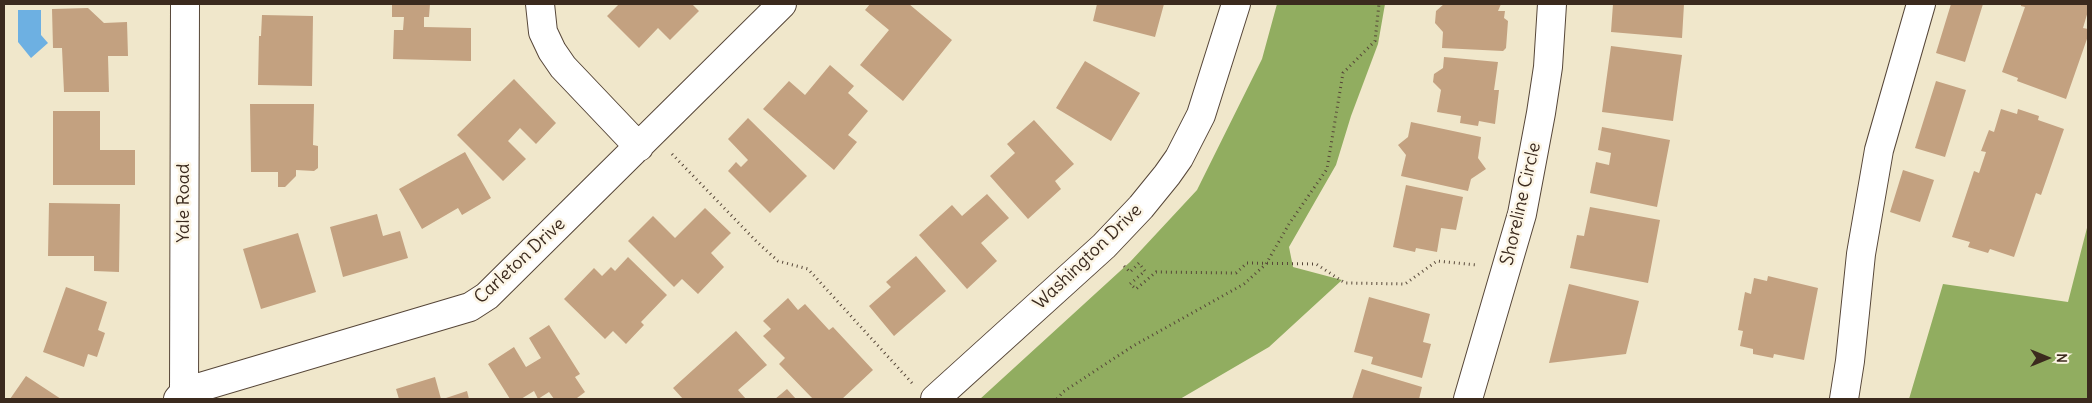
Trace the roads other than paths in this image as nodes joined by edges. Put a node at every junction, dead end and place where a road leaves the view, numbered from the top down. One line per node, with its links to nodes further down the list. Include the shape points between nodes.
1 (185, 4): 8 (street, Yale Road)
2 (540, 4): 7 (street, via 543,32 563,68)
3 (782, 4): 7 (street, Carleton Drive)
4 (1236, 4): 9 (street, Washington Drive, via 1201,115 1167,175 1104,246)
5 (1552, 4): 10 (street, Shoreline Circle, via 1542,113 1522,214)
6 (1921, 4): 11 (street, via 1879,150 1861,254)
7 (639, 147): 8 (street, Carleton Drive, via 487,296 470,307)
8 (181, 396)
9 (935, 399)
10 (1468, 399)
11 (1844, 399)

